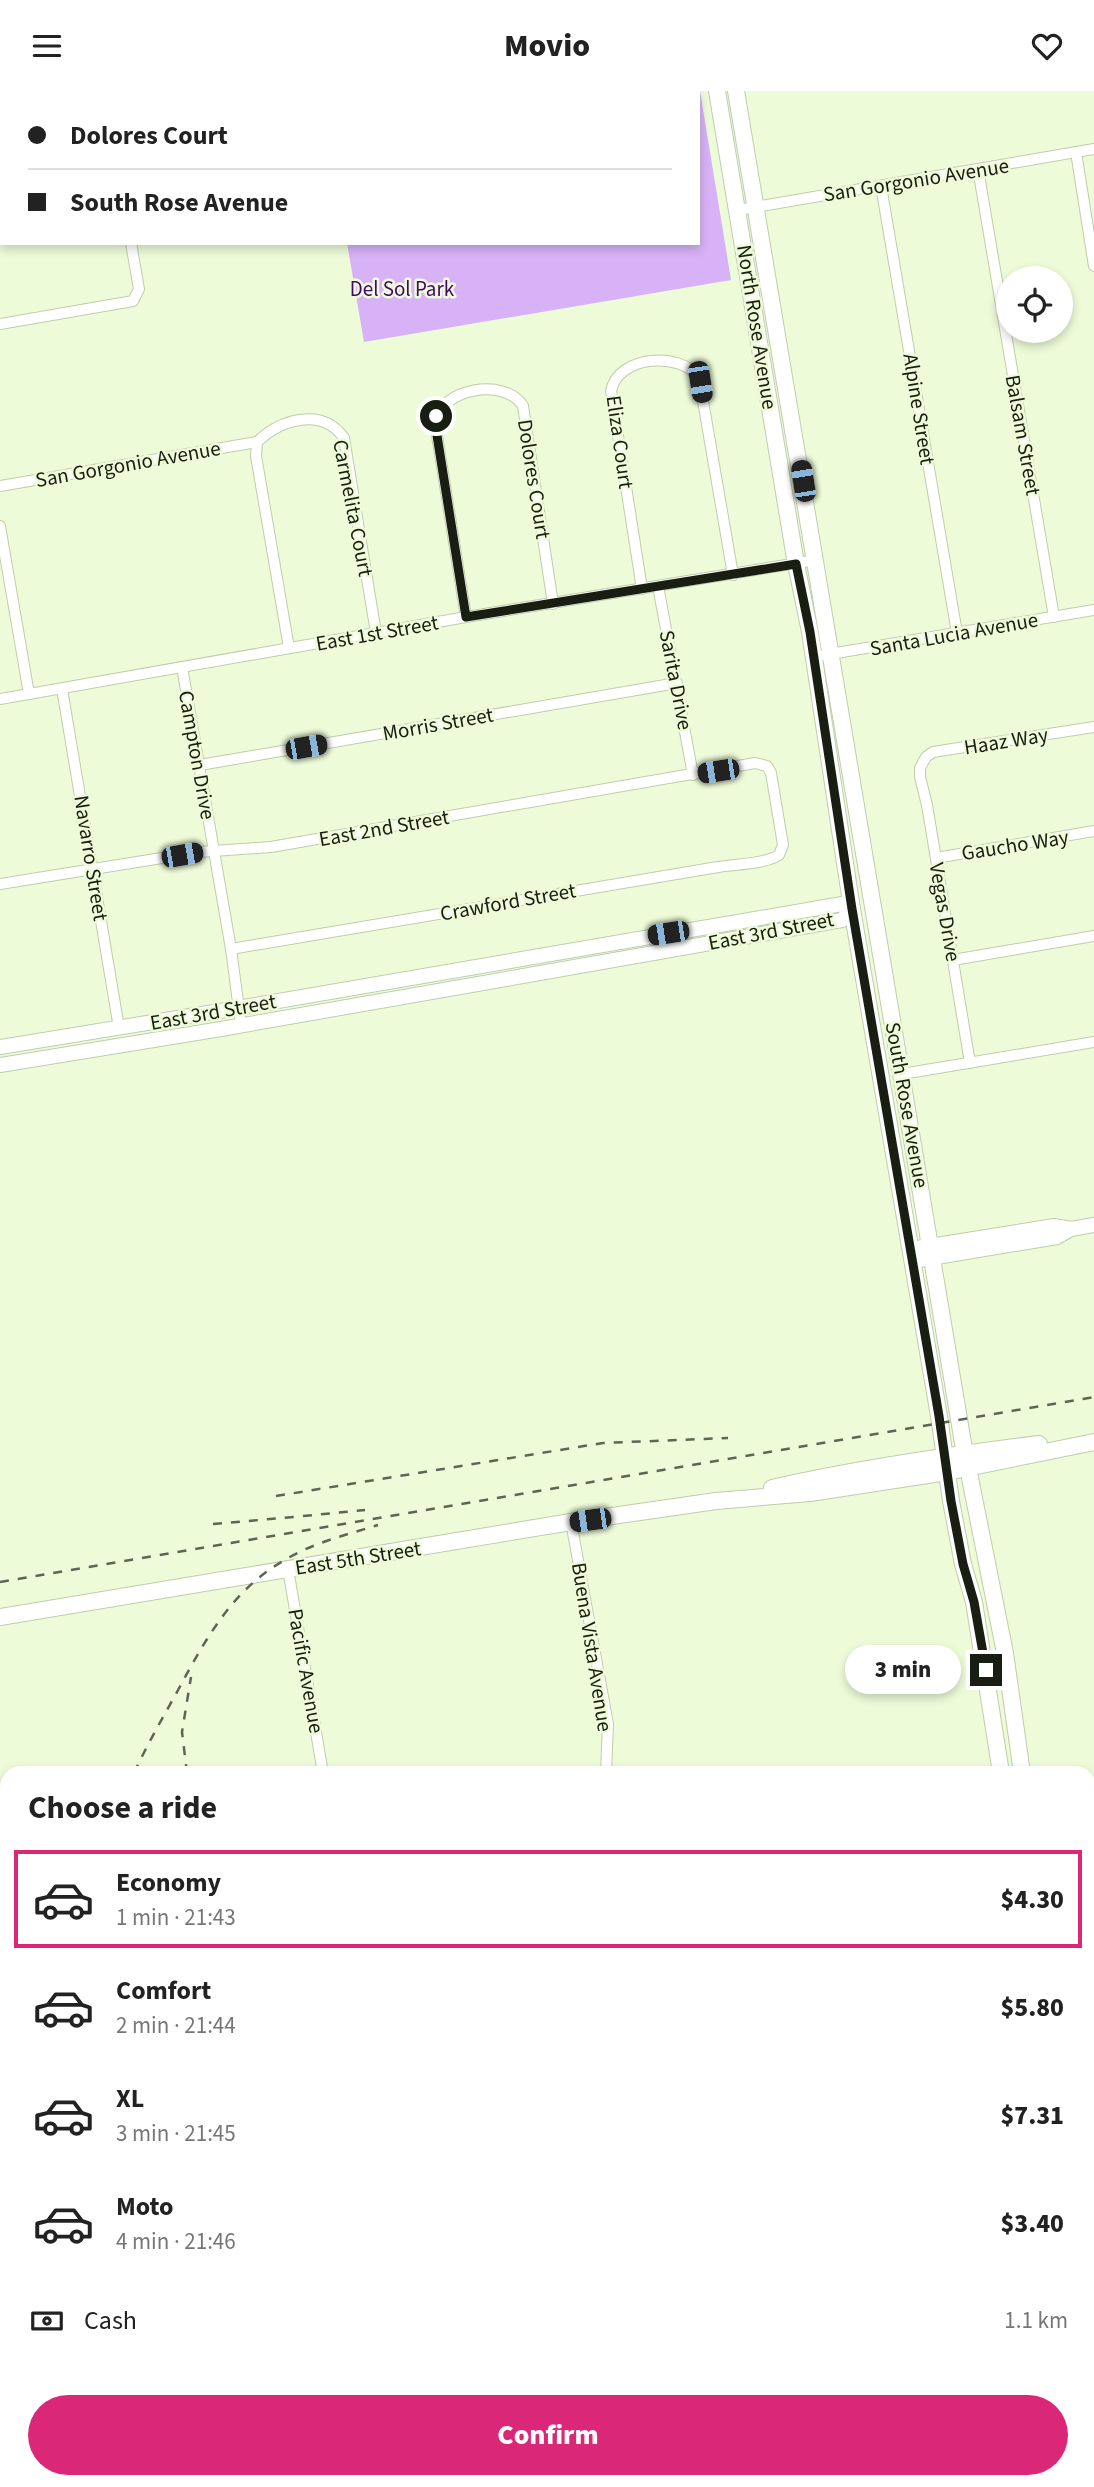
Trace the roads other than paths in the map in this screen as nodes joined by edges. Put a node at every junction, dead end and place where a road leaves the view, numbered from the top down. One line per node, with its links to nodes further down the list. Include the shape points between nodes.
1 (718, 91): 8 (main road, North Rose Avenue)
2 (736, 91): 7 (main road, North Rose Avenue)
3 (1094, 149): 4 (street, San Gorgonio Avenue)
4 (1076, 152): 5 (street, San Gorgonio Avenue); 10 (street)
5 (978, 169): 6 (street, San Gorgonio Avenue); 23 (street, Balsam Street)
6 (881, 186): 7 (street, San Gorgonio Avenue); 25 (street, Alpine Street)
7 (757, 206): 8 (street, San Gorgonio Avenue); 15 (main road, North Rose Avenue)
8 (738, 210): 16 (main road, North Rose Avenue)
9 (131, 245): 11 (street, via 139,289 133,301)
10 (1094, 266)
11 (0, 324)
12 (257, 442): 13 (street, San Gorgonio Avenue); 24 (street, Carmelita Court, via 281,423 307,419 328,423 344,438); 26 (street)
13 (0, 486)
14 (0, 526): 33 (street)
15 (816, 560): 16 (street, East 1st Street); 27 (main road, South Rose Avenue)
16 (796, 564): 17 (street, East 1st Street); 28 (main road, South Rose Avenue)
17 (733, 575): 18 (street, East 1st Street); 19 (street, Eliza Court, via 699,378 680,364 645,362 616,379 611,391)
18 (657, 586): 19 (street, East 1st Street); 30 (street, Sarita Drive)
19 (642, 589): 20 (street, East 1st Street)
20 (553, 604): 22 (street, East 1st Street); 22 (street, Dolores Court, via 523,407 514,397 478,390 443,405 435,423)
21 (1094, 610): 23 (street, Santa Lucia Avenue)
22 (466, 617): 24 (street, East 1st Street)
23 (1054, 617): 25 (street, Santa Lucia Avenue)
24 (376, 633): 26 (street, East 1st Street)
25 (957, 633): 27 (street, Santa Lucia Avenue)
26 (289, 648): 29 (street, East 1st Street)
27 (831, 655): 28 (street, Santa Lucia Avenue); 39 (main road, South Rose Avenue)
28 (814, 657): 32 (main road, South Rose Avenue)
29 (182, 667): 31 (street, East 1st Street); 37 (street, Campton Drive)
30 (677, 683): 37 (street, Morris Street); 38 (street, Sarita Drive)
31 (62, 689): 33 (street, East 1st Street); 44 (street, Navarro Street)
32 (819, 693): 39 (main road, via 829,699 841,769); 47 (main road, South Rose Avenue)
33 (29, 694): 34 (street, East 1st Street)
34 (0, 699)
35 (1094, 727): 36 (street, Haaz Way, via 933,752)
36 (922, 762): 43 (street, Vegas Drive, via 920,777)
37 (200, 765): 41 (street, Campton Drive)
38 (693, 775): 41 (street, East 2nd Street, via 271,847); 42 (street, East 2nd Street, via 755,763 766,766 774,782)
39 (850, 777): 46 (main road, South Rose Avenue)
40 (1094, 831): 43 (street, Gaucho Way)
41 (214, 851): 44 (street, East 2nd Street); 49 (street, Campton Drive)
42 (782, 852): 49 (street, Crawford Street, via 767,861)
43 (936, 858): 50 (street, Vegas Drive)
44 (92, 869): 45 (street, East 2nd Street); 53 (street, Navarro Street)
45 (0, 884)
46 (872, 906): 47 (street); 60 (main road, South Rose Avenue)
47 (852, 909): 51 (street, East 3rd Street, via 842,904); 52 (street, East 3rd Street, via 842,919); 63 (main road, South Rose Avenue)
48 (1094, 936): 50 (street)
49 (231, 949): 51 (street, Campton Drive)
50 (953, 960): 58 (street, Vegas Drive)
51 (239, 1008): 52 (street, Campton Drive); 53 (street, East 3rd Street)
52 (241, 1025): 57 (street, East 3rd Street)
53 (119, 1028): 54 (street, East 3rd Street)
54 (75, 1035): 56 (street, East 3rd Street); 57 (street)
55 (1094, 1042): 58 (street)
56 (0, 1047)
57 (78, 1053): 59 (street, East 3rd Street)
58 (970, 1063): 60 (street)
59 (0, 1065)
60 (902, 1074): 62 (main road, South Rose Avenue)
61 (1094, 1225): 62 (street, via 1057,1237)
62 (931, 1252): 63 (street); 65 (main road, South Rose Avenue)
63 (912, 1255): 66 (main road, South Rose Avenue)
64 (1094, 1440): 65 (main road, East 5th Street)
65 (967, 1461): 66 (main road, East 5th Street); 75 (main road, South Rose Avenue)
66 (946, 1464): 67 (main road, East 5th Street, via 810,1493); 70 (main road, South Rose Avenue)
67 (571, 1522): 68 (main road, East 5th Street); 72 (street, Buena Vista Avenue, via 608,1724)
68 (288, 1569): 69 (main road, East 5th Street); 71 (street, Pacific Avenue)
69 (0, 1617)
70 (988, 1681): 73 (main road, South Rose Avenue); 74 (main road, via 997,1689)
71 (322, 1766)
72 (606, 1766)
73 (1000, 1766)
74 (1011, 1766)
75 (1021, 1766)

